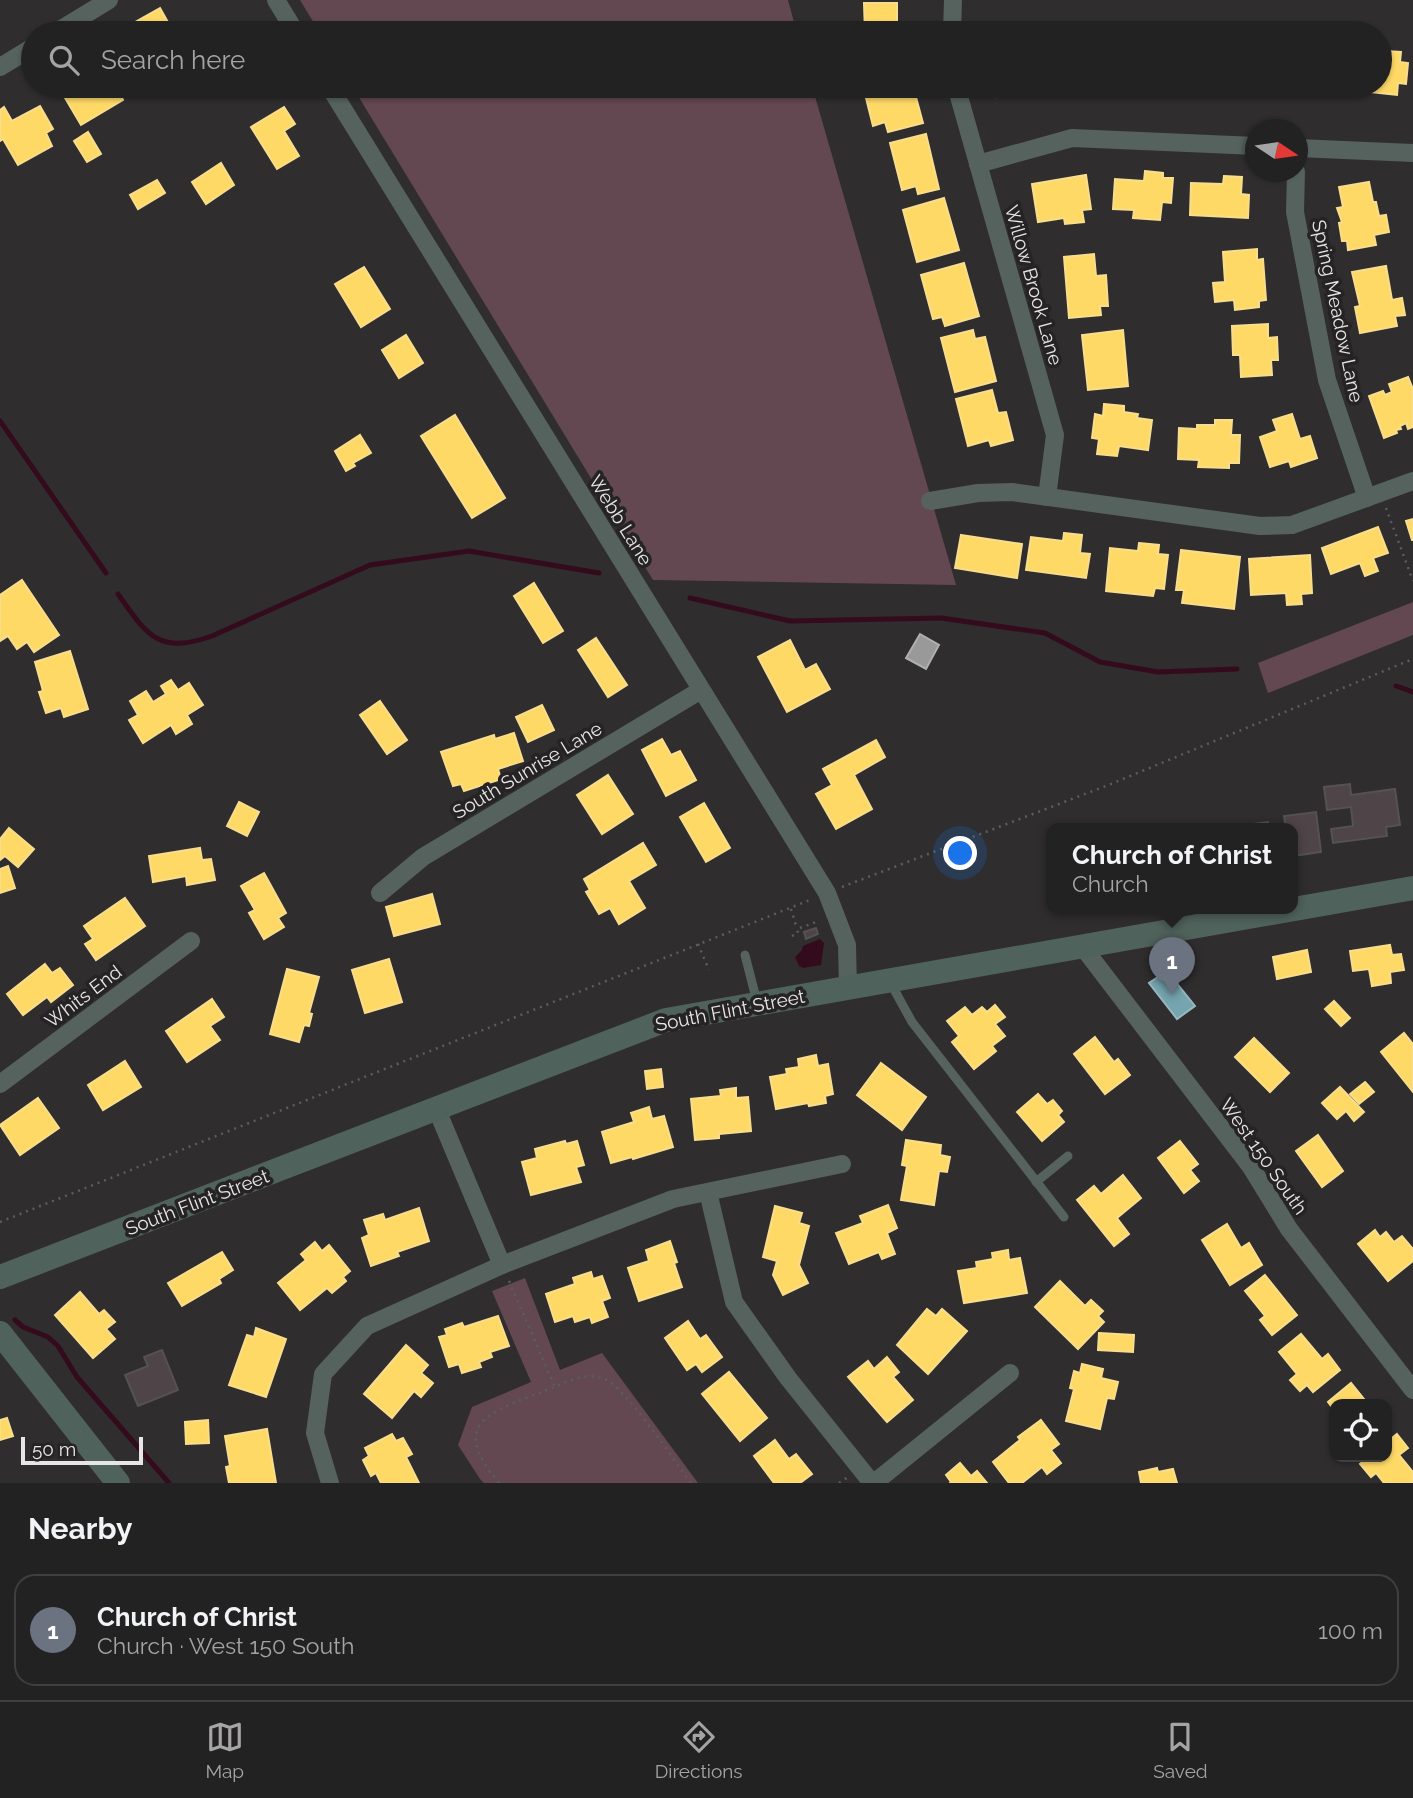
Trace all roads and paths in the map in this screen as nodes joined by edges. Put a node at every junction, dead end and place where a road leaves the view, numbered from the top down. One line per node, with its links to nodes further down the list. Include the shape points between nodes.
1 (108, 0): 4 (street)
2 (276, 0): 5 (street)
3 (953, 0): 6 (street)
4 (74, 21)
5 (289, 21)
6 (952, 21)
7 (21, 55): 8 (street)
8 (0, 68)
9 (336, 98): 22 (street, Webb Lane)
10 (959, 98): 14 (street, Willow Brook Lane)
11 (1245, 146): 14 (street, via 1072,138)
12 (1308, 148): 13 (street)
13 (1413, 153)
14 (978, 164): 17 (street, Willow Brook Lane, via 1055,435)
15 (1296, 182): 18 (street, Spring Meadow Lane, via 1295,212 1327,380)
16 (1413, 481): 18 (street)
17 (1047, 497): 18 (street, via 1260,526 1292,525); 19 (street, via 1000,492)
18 (1376, 500): 20 (path)
19 (930, 501)
20 (1413, 580)
21 (1413, 659): 25 (path, via 1106,786)
22 (701, 690): 24 (street, South Sunrise Lane, via 423,857); 25 (street, Webb Lane)
23 (1413, 888): 27 (main road, South Flint Street)
24 (380, 893)
25 (827, 893): 26 (path); 38 (street, Webb Lane, via 847,946)
26 (790, 907): 30 (path); 33 (path)
27 (1298, 908)
28 (1265, 914): 34 (main road, South Flint Street)
29 (819, 921): 30 (path)
30 (797, 929): 31 (path, via 799,933)
31 (792, 936)
32 (191, 941): 40 (street, Whits End)
33 (698, 944): 36 (path); 47 (path)
34 (1082, 946): 37 (main road, South Flint Street); 53 (street, West 150 South)
35 (745, 955): 39 (lane)
36 (709, 970)
37 (889, 980): 38 (main road, South Flint Street); 44 (lane, via 912,1021)
38 (848, 987): 39 (main road, South Flint Street)
39 (757, 1003): 41 (main road, South Flint Street, via 666,1020)
40 (0, 1084)
41 (437, 1110): 48 (street); 49 (main road, South Flint Street)
42 (1068, 1156): 44 (lane)
43 (842, 1164): 45 (street)
44 (1036, 1182): 46 (lane)
45 (708, 1192): 48 (street, via 673,1199); 58 (street, via 734,1302)
46 (1064, 1217)
47 (0, 1222)
48 (502, 1265): 52 (path); 55 (street, via 367,1326 323,1374 315,1433)
49 (0, 1277)
50 (0, 1333): 54 (main road)
51 (1010, 1373): 58 (street)
52 (555, 1387): 56 (path, via 488,1416 477,1428 482,1463); 57 (path, via 579,1377 604,1378 623,1392)
53 (1413, 1390)
54 (118, 1483)
55 (330, 1483)
56 (499, 1483)
57 (691, 1483)
58 (873, 1483)

